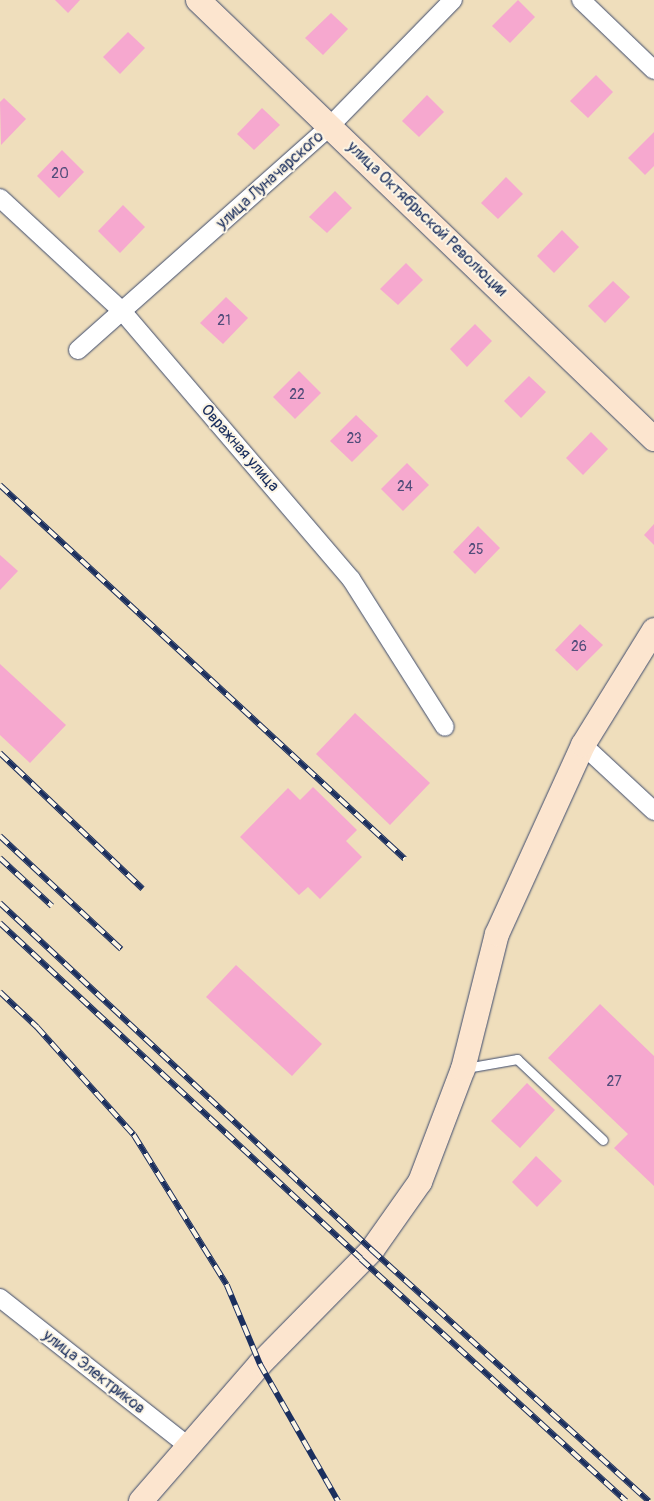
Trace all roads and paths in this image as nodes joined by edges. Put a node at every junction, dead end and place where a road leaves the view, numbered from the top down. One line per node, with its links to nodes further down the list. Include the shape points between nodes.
1 (198, 0): 5 (street, улица Октябрьской Революции)
2 (453, 0): 5 (street, улица Луначарского)
3 (581, 0): 4 (street)
4 (654, 70)
5 (330, 126): 7 (street, улица Луначарского); 9 (street, улица Октябрьской Революции)
6 (0, 198): 7 (street, Овражная улица)
7 (122, 311): 8 (street, улица Луначарского); 11 (street, Овражная улица, via 352,579)
8 (78, 350)
9 (654, 439)
10 (654, 630): 12 (street)
11 (445, 728)
12 (583, 745): 13 (street); 14 (street, via 497,934)
13 (654, 811)
14 (463, 1069): 15 (lane, via 518,1059); 17 (street, via 420,1182 372,1250 260,1364)
15 (603, 1140)
16 (0, 1298): 17 (street, улица Электриков)
17 (188, 1446): 18 (street)
18 (141, 1501)

